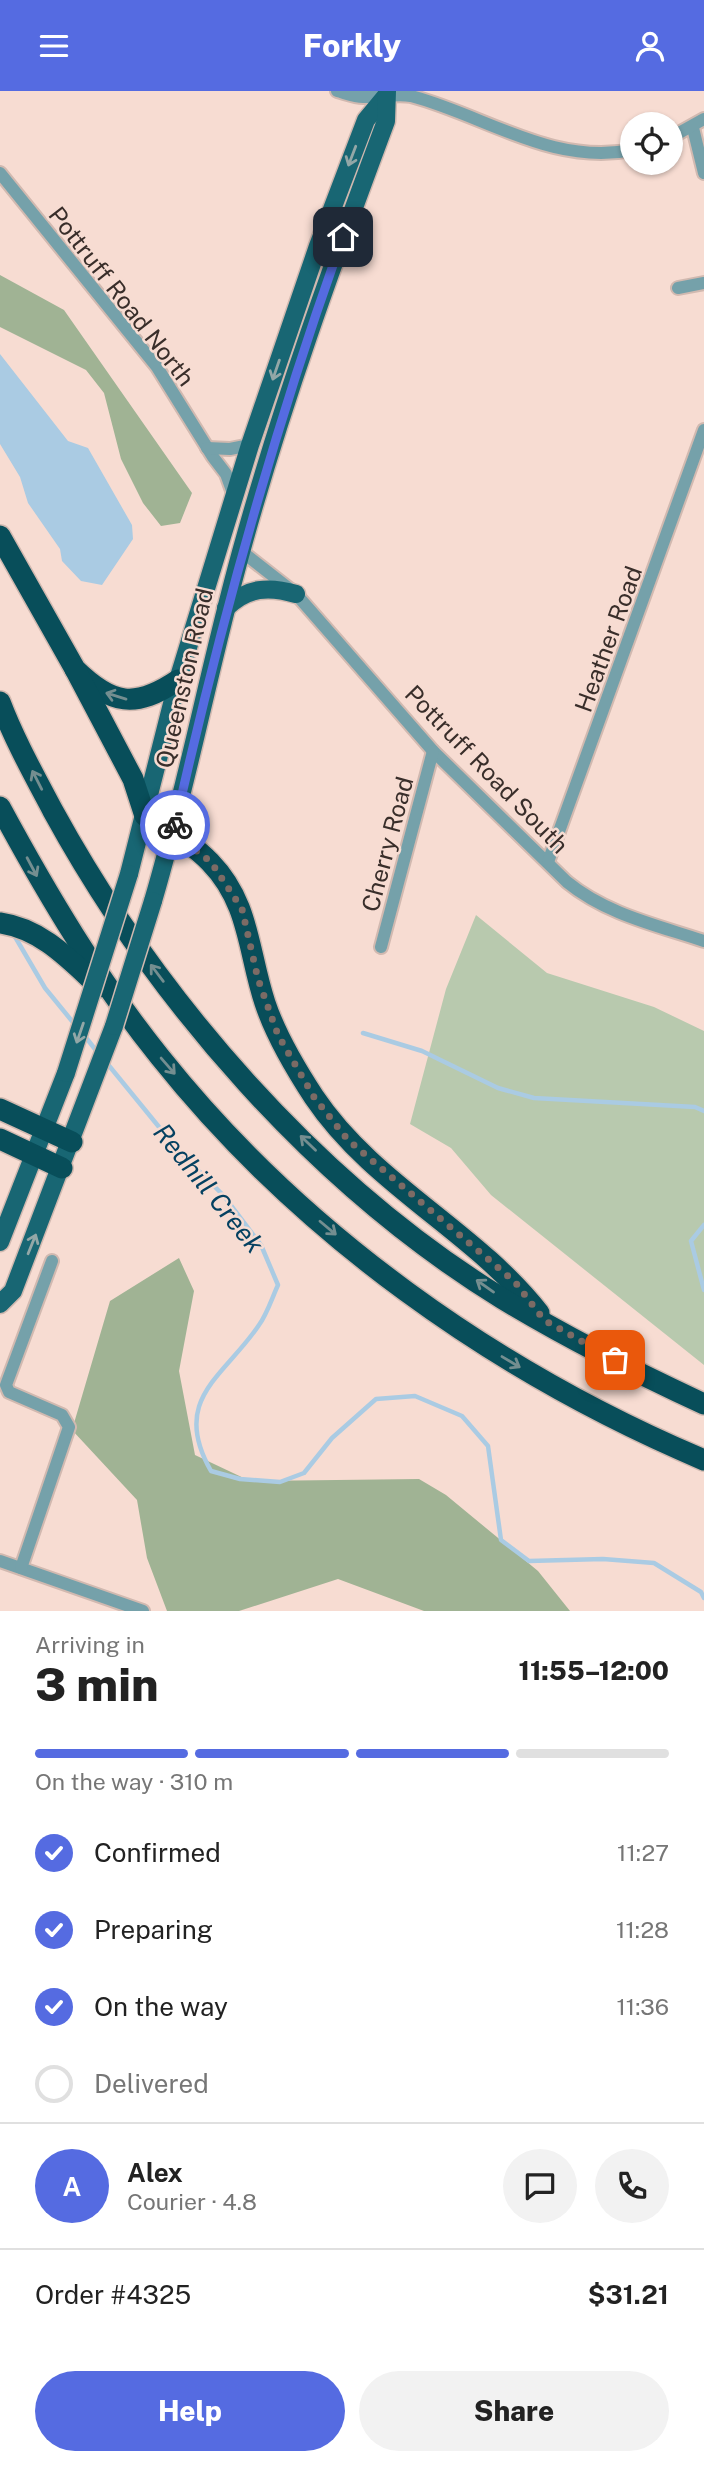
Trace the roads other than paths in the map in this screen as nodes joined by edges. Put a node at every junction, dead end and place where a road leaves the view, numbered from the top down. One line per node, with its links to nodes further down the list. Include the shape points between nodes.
1 (337, 91): 2 (street, via 359,97)
2 (386, 94): 5 (street, via 408,96 561,149 594,154); 11 (main road, Queenston Road, one-way to 11, via 366,120); 15 (main road, Queenston Road, via 386,121 309,333)
3 (699, 123): 4 (street); 7 (street)
4 (683, 131)
5 (620, 151)
6 (0, 173): 12 (street, Pottruff Road North, via 158,367)
7 (704, 173)
8 (704, 283): 9 (street)
9 (677, 288)
10 (704, 430): 25 (street, Heather Road)
11 (250, 445): 12 (street); 13 (main road, Queenston Road)
12 (207, 448): 13 (street, Pottruff Road North, via 220,463)
13 (234, 496): 19 (main road, Queenston Road)
14 (0, 536): 18 (highway)
15 (241, 551): 16 (street, Pottruff Road South); 17 (main road, Queenston Road)
16 (296, 594): 17 (main road, via 255,590 237,597); 21 (street, Pottruff Road South)
17 (226, 608): 24 (main road, Queenston Road)
18 (75, 669): 19 (highway, one-way to 18, via 156,695 128,700 104,693); 23 (highway, via 133,779)
19 (178, 680): 23 (main road, Queenston Road)
20 (0, 702): 39 (highway, one-way to 20, via 503,1299 388,1215 299,1134 194,1022 74,848)
21 (433, 751): 25 (street, Pottruff Road South); 28 (street, Cherry Road)
22 (0, 807): 29 (highway, one-way to 29, via 47,893)
23 (145, 816): 24 (highway); 31 (main road, Queenston Road, one-way to 31, bridge)
24 (173, 833): 33 (main road, Queenston Road, bridge); 39 (highway, via 211,862 242,909 265,1003 314,1097 348,1140 515,1282)
25 (548, 862): 27 (street, Pottruff Road South, via 588,899)
26 (0, 923): 29 (highway, via 34,933 54,945)
27 (704, 941)
28 (381, 947)
29 (126, 1013): 41 (highway, one-way to 41, via 208,1113 356,1251 502,1357 631,1427)
30 (0, 1109): 31 (highway)
31 (45, 1129): 33 (highway); 34 (main road, Queenston Road)
32 (0, 1139): 34 (highway)
33 (72, 1142): 35 (main road, Queenston Road)
34 (33, 1155): 35 (highway); 36 (main road, Queenston Road)
35 (62, 1168): 38 (main road, Queenston Road, one-way to 35, via 13,1291)
36 (0, 1242)
37 (52, 1261): 43 (street, via 6,1385 9,1392 62,1415 69,1427)
38 (0, 1304)
39 (544, 1320): 40 (highway, via 639,1374)
40 (704, 1404)
41 (704, 1460)
42 (0, 1561): 43 (street)
43 (20, 1568): 44 (street)
44 (143, 1611)

